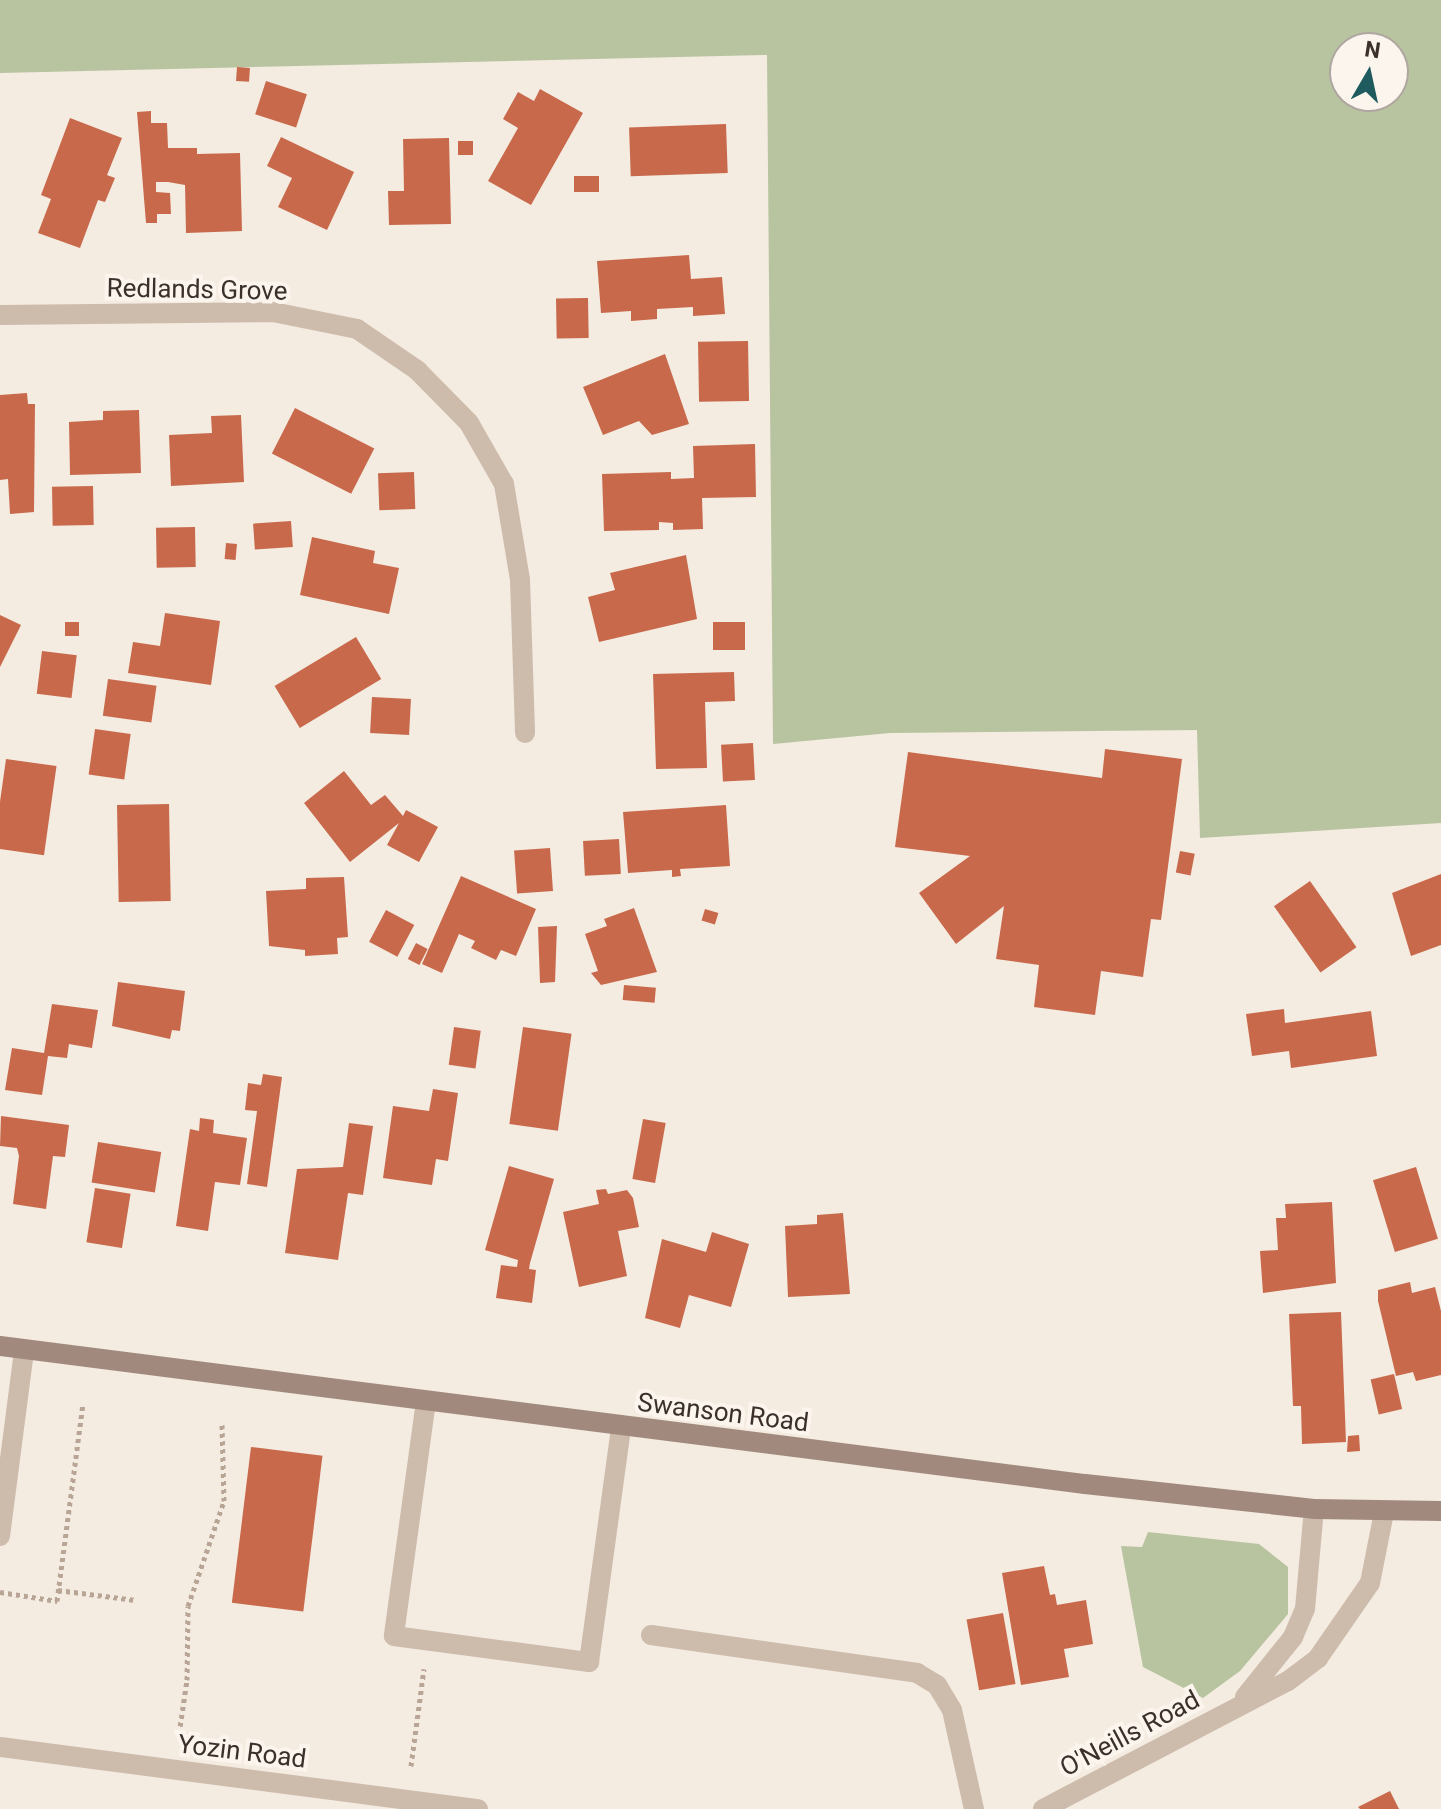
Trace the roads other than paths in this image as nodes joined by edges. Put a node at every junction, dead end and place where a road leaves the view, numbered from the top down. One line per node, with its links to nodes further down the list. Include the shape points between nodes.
1 (0, 315): 2 (street, Redlands Grove, via 273,312 357,329 417,370 469,423 504,484 520,580)
2 (525, 733)
3 (0, 1346): 4 (main road, Swanson Road)
4 (24, 1350): 5 (main road, Swanson Road); 10 (street)
5 (426, 1401): 6 (main road, Swanson Road); 6 (street, via 394,1636 589,1662)
6 (621, 1427): 7 (main road, Swanson Road)
7 (1314, 1509): 9 (main road, Swanson Road); 12 (street, O'Neills Road, via 1305,1609 1293,1637)
8 (1441, 1511): 9 (main road, Swanson Road)
9 (1384, 1512): 12 (street, O'Neills Road, via 1370,1583 1350,1619 1308,1666)
10 (0, 1536)
11 (651, 1635): 15 (street, via 917,1673 937,1685 952,1710)
12 (1240, 1704): 16 (street, O'Neills Road)
13 (0, 1747): 14 (street, Yozin Road)
14 (478, 1809)
15 (974, 1809)
16 (1043, 1809)

